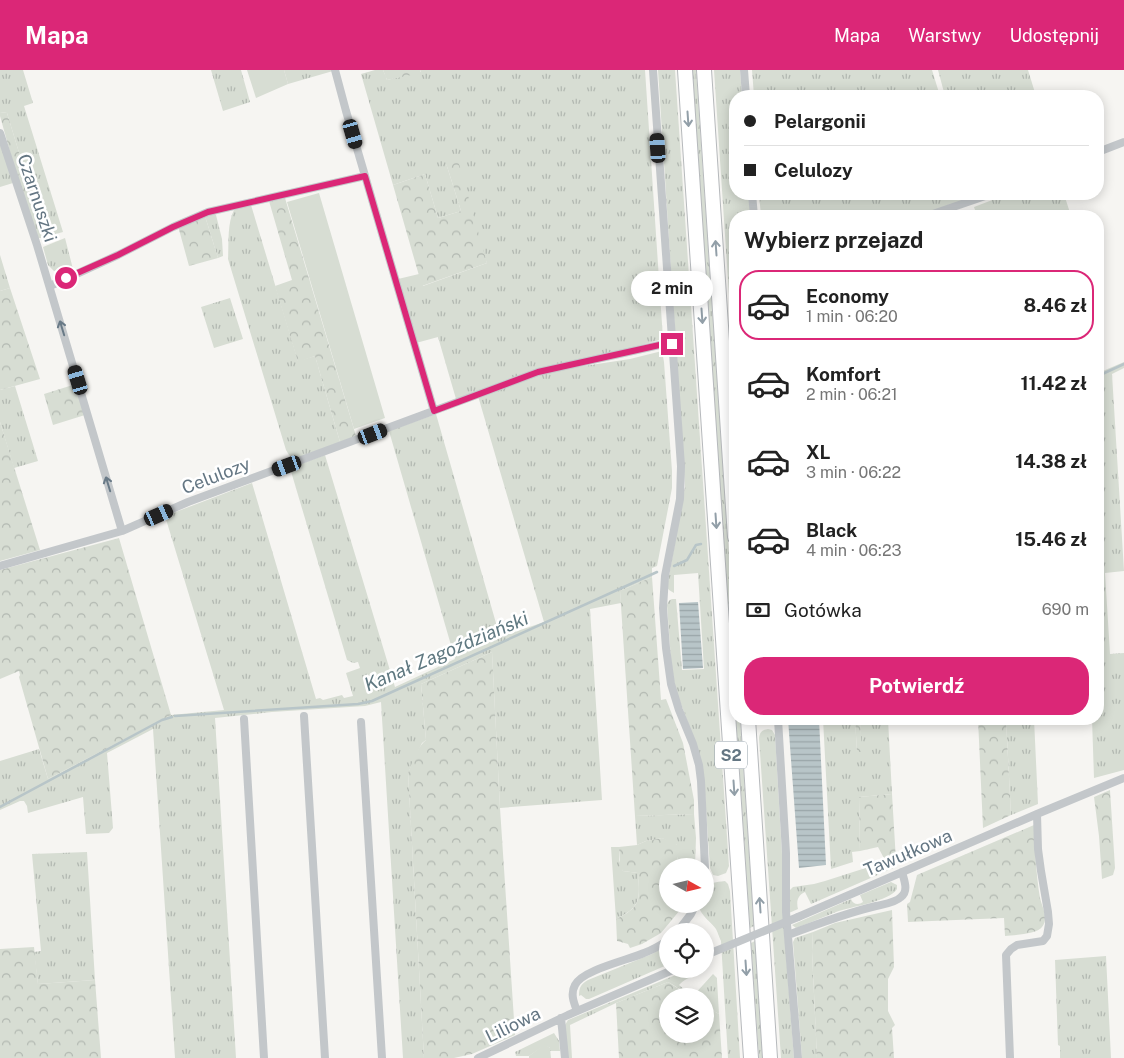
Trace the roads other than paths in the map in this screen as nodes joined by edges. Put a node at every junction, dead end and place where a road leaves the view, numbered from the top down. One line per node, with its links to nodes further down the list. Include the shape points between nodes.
1 (335, 70): 10 (street)
2 (653, 70): 14 (street)
3 (685, 70): 39 (highway, S2, one-way to 39)
4 (704, 70): 16 (highway, one-way to 4)
5 (744, 70): 6 (street)
6 (746, 90)
7 (0, 133): 13 (street, Czarnuszki)
8 (1124, 142): 9 (street)
9 (1104, 150)
10 (365, 176): 13 (street, via 208,212); 15 (street)
11 (974, 200): 12 (street)
12 (944, 210)
13 (50, 286): 17 (street, Czarnuszki, one-way to 13)
14 (672, 344): 15 (street, Celulozy, via 538,372); 26 (street, via 681,484 665,576 663,608 675,698 699,765)
15 (434, 411): 17 (street, Celulozy, via 188,502)
16 (729, 447)
17 (122, 530): 18 (street, Celulozy)
18 (0, 566)
19 (304, 716): 35 (street)
20 (244, 719): 34 (street)
21 (361, 722): 36 (street)
22 (748, 725): 40 (highway, S2, one-way to 22)
23 (778, 725): 28 (street)
24 (1124, 778): 25 (street, Tawułkowa)
25 (1037, 814): 27 (street, Tawułkowa); 42 (street, via 1049,924 1043,940 1017,945 1006,955)
26 (705, 858)
27 (902, 872): 28 (street, via 905,889 902,897 894,902 848,913); 30 (street, Tawułkowa, bridge)
28 (788, 935): 41 (street)
29 (659, 945): 32 (street, via 584,976 575,985 573,998)
30 (714, 952)
31 (659, 976): 32 (street)
32 (577, 1011): 33 (street)
33 (561, 1018): 37 (street, Liliowa); 38 (street)
34 (264, 1058)
35 (325, 1058)
36 (382, 1058)
37 (478, 1058)
38 (565, 1058)
39 (751, 1058)
40 (770, 1058)
41 (798, 1058)
42 (1010, 1058)

